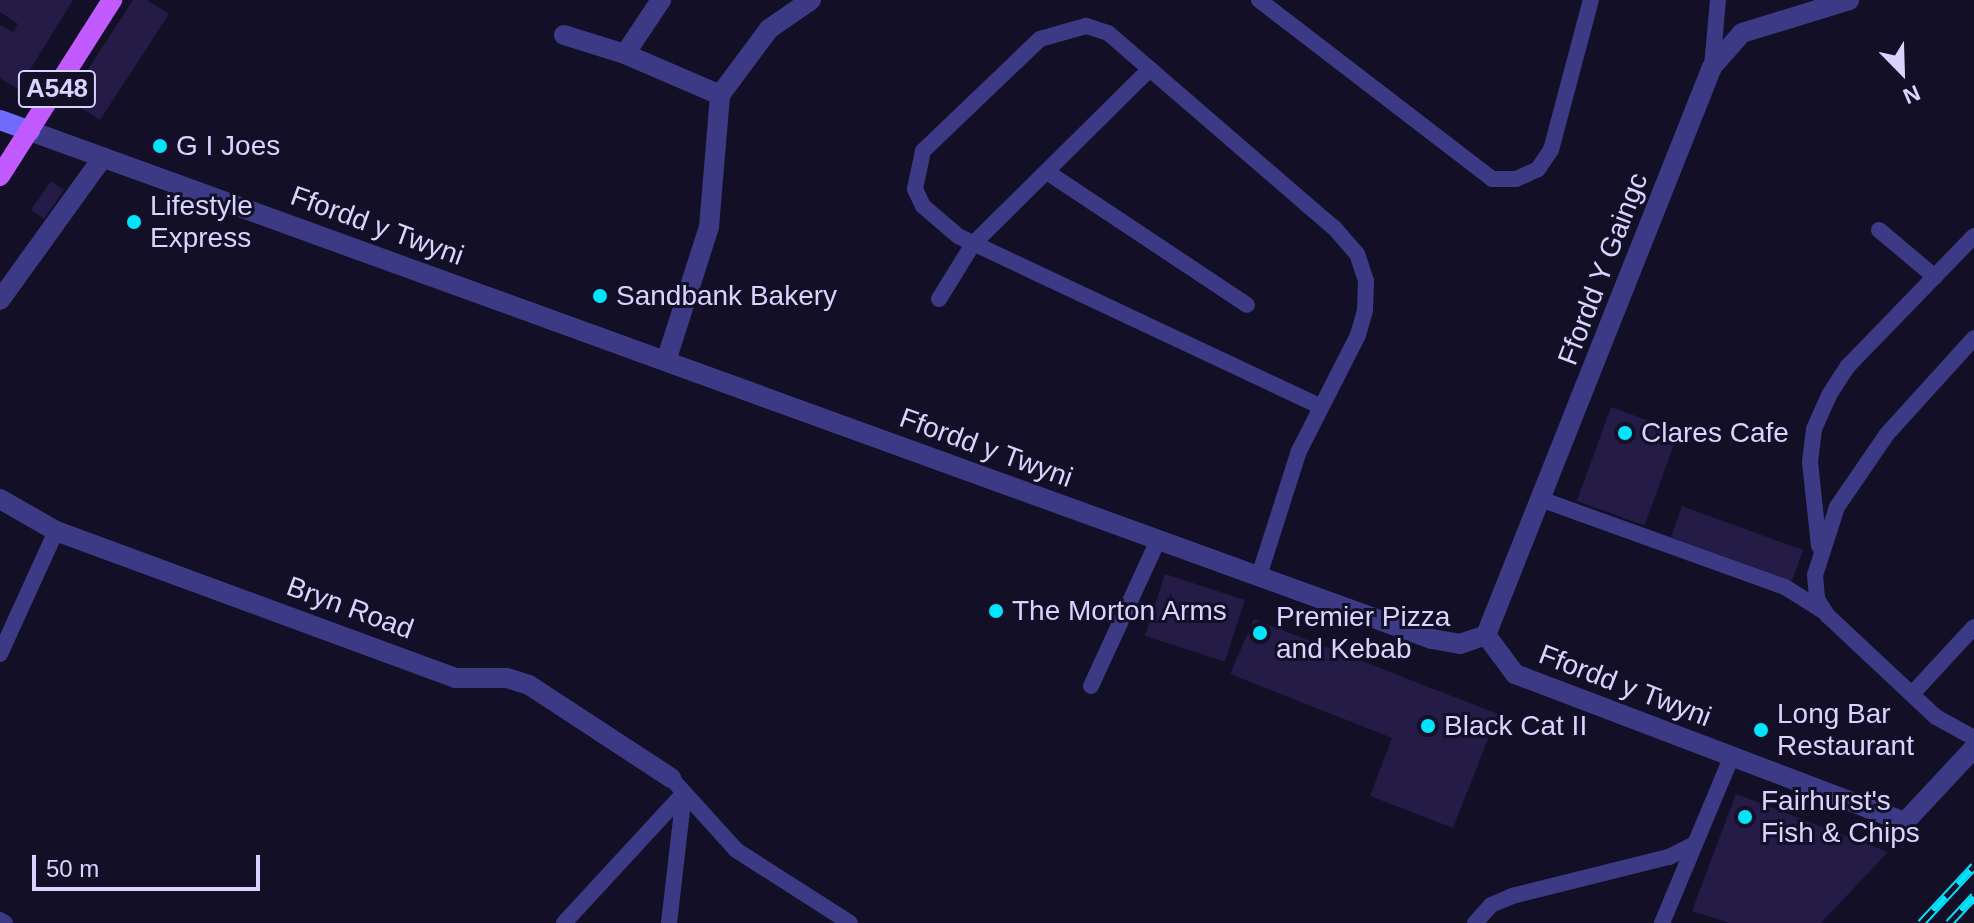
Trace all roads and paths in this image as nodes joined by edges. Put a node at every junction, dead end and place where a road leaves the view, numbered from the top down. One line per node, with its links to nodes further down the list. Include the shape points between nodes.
1 (112, 0): 14 (main road, A548)
2 (661, 0): 9 (street)
3 (811, 0): 12 (street, via 769,29)
4 (1259, 0): 5 (lane, via 1492,179 1516,179 1538,169 1551,150)
5 (1591, 0)
6 (1718, 0): 10 (lane)
7 (1849, 0): 10 (street, Ffordd Y Gaingc, via 1742,33)
8 (564, 35): 9 (street)
9 (625, 54): 12 (street)
10 (1712, 67): 29 (street, Ffordd Y Gaingc)
11 (1150, 69): 16 (lane); 20 (lane, via 1108,33 1086,26 1067,28 1040,39 923,151 915,189 923,206); 27 (lane, via 1357,254 1366,281 1365,310)
12 (720, 95): 26 (street, via 709,227)
13 (0, 120): 14 (street)
14 (30, 131): 15 (street, Ffordd y Twyni); 17 (main road, A548)
15 (103, 157): 23 (street); 26 (street, Ffordd y Twyni)
16 (1047, 172): 20 (lane); 24 (lane)
17 (0, 176)
18 (1879, 230): 21 (lane)
19 (1974, 236): 21 (lane)
20 (973, 244): 22 (lane); 27 (lane)
21 (1935, 277): 32 (lane, via 1848,366 1814,429 1810,462)
22 (939, 299)
23 (0, 300)
24 (1247, 305)
25 (1974, 338): 32 (lane, via 1887,434 1837,507)
26 (666, 361): 31 (street, Ffordd y Twyni)
27 (1320, 406): 33 (lane, via 1299,451)
28 (0, 499): 30 (street, Bryn Road)
29 (1543, 500): 34 (lane, via 1785,587); 36 (street, Ffordd Y Gaingc)
30 (56, 531): 37 (lane); 43 (street, Bryn Road, via 456,678 507,678 529,685)
31 (1158, 540): 33 (street, Ffordd y Twyni); 38 (lane)
32 (1819, 550): 34 (lane, via 1817,599)
33 (1259, 576): 36 (street, Ffordd y Twyni, via 1432,639 1460,644)
34 (1827, 615): 39 (lane)
35 (1974, 627): 39 (lane)
36 (1486, 635): 42 (street, Ffordd y Twyni, via 1515,674)
37 (0, 654)
38 (1091, 686)
39 (1912, 694): 40 (lane, via 1952,730)
40 (1974, 738)
41 (1974, 748): 42 (street, Ffordd y Twyni, via 1905,822)
42 (1732, 756): 44 (lane)
43 (677, 785): 45 (lane); 46 (lane); 47 (lane, via 736,850)
44 (1695, 844): 48 (lane, via 1669,857 1512,896 1491,905); 49 (lane)
45 (564, 923)
46 (669, 923)
47 (850, 923)
48 (1475, 923)
49 (1662, 923)

